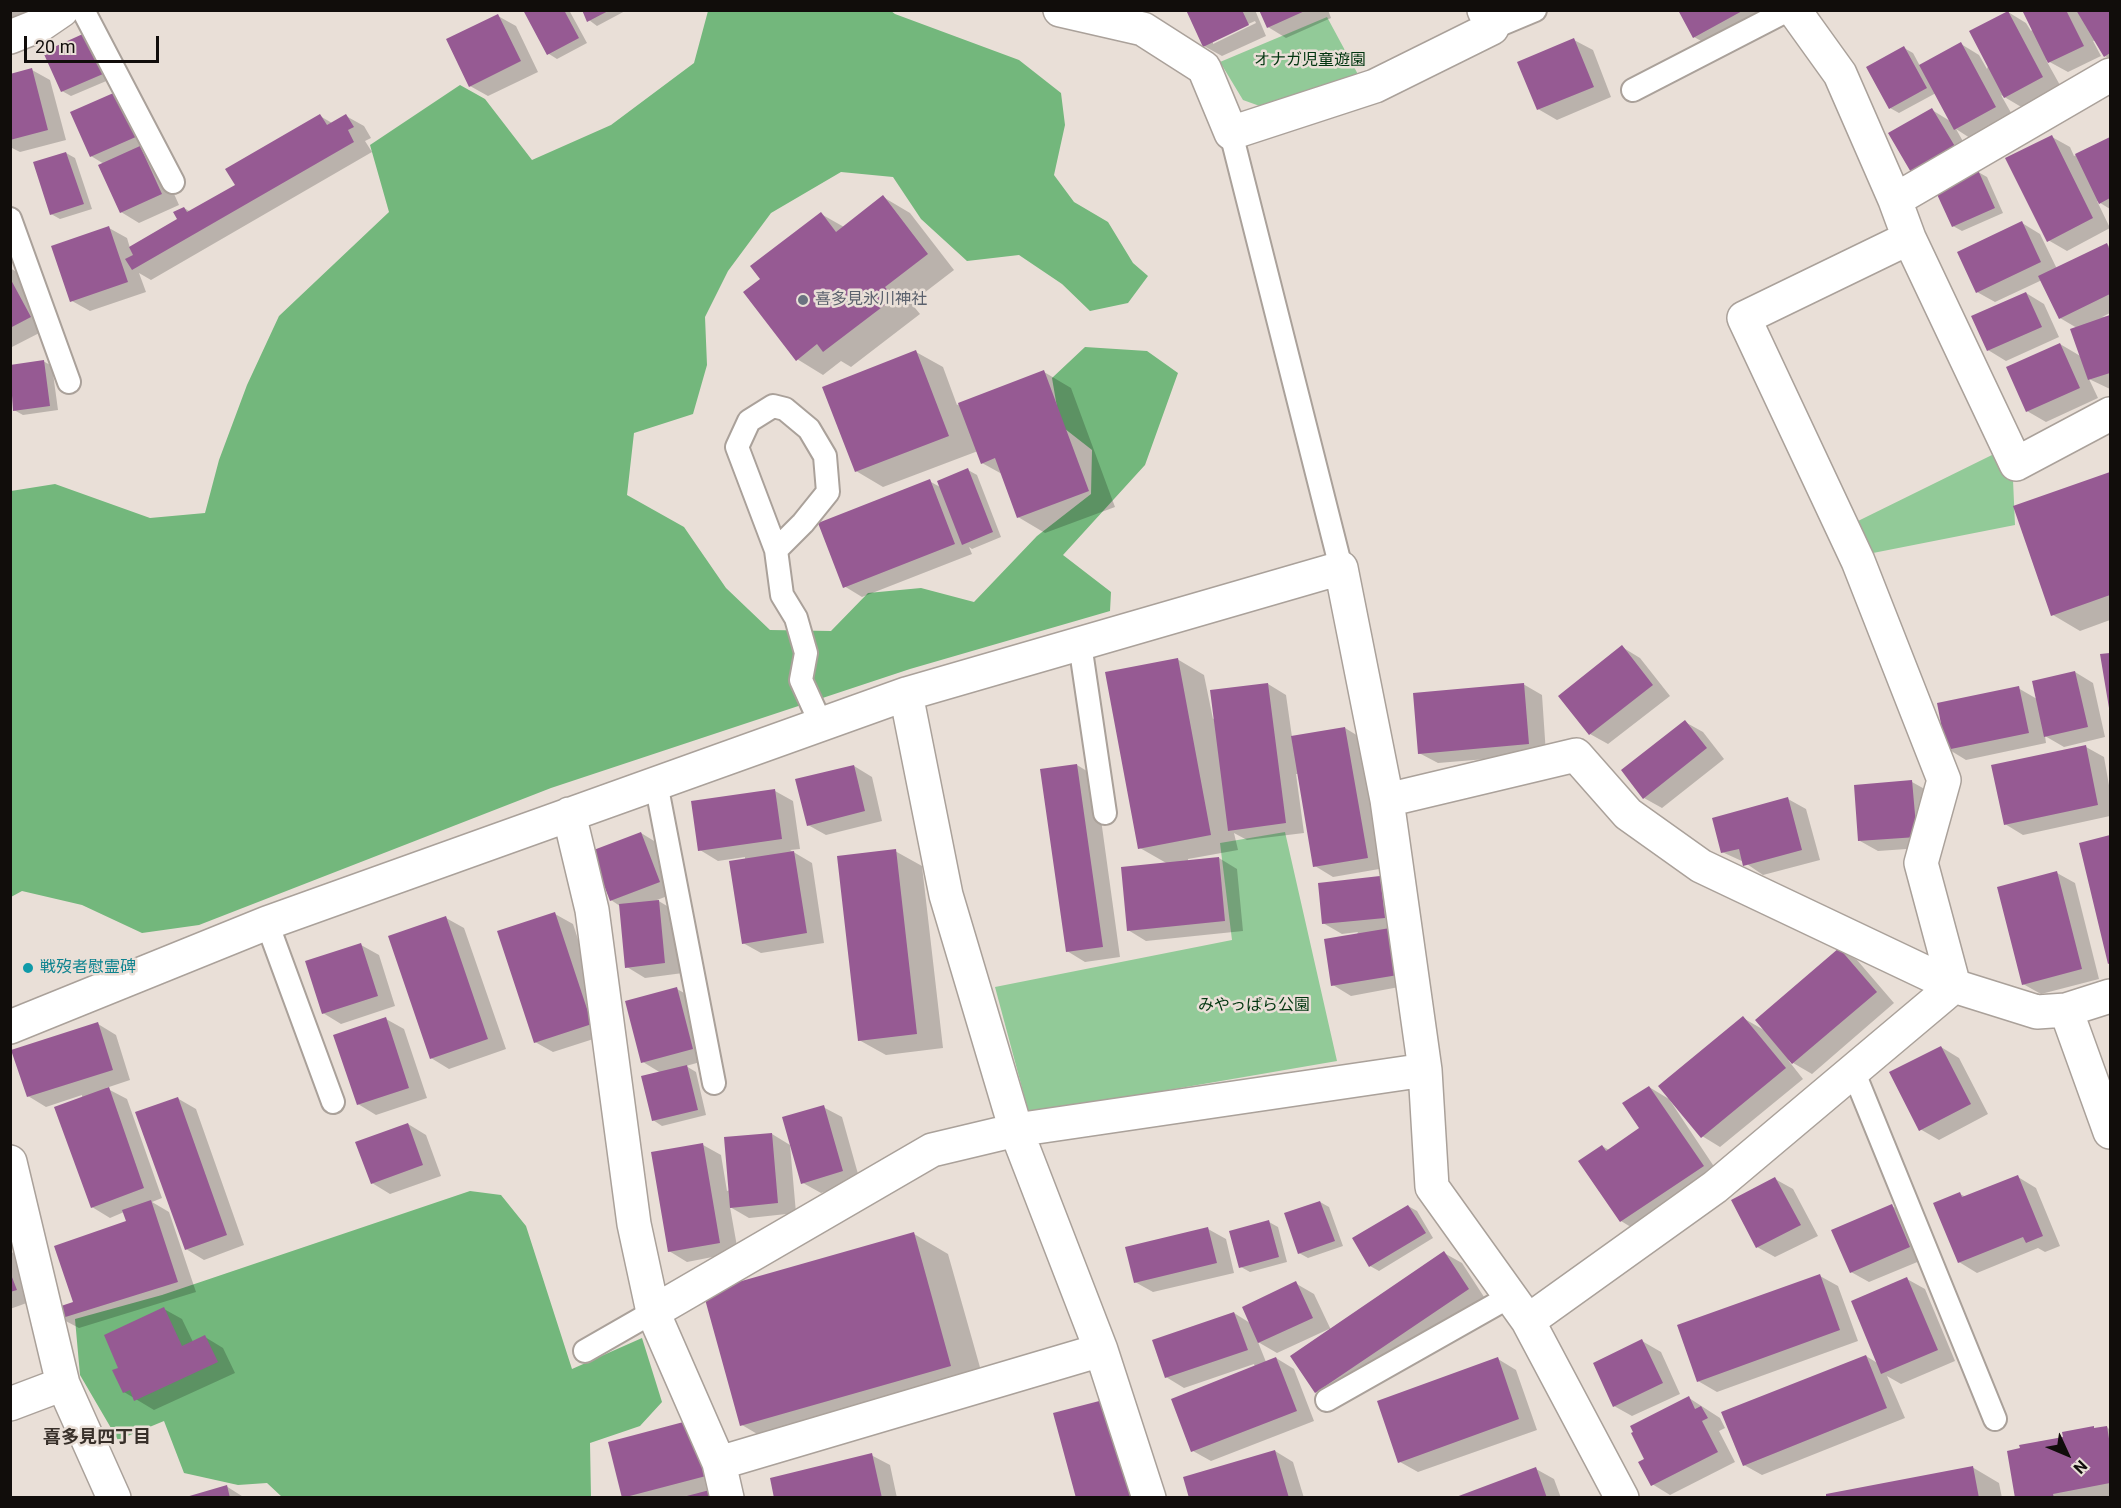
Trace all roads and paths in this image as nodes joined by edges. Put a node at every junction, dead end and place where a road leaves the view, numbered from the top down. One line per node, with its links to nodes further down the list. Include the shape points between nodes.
1 (62, 10): 9 (street, via 40,25)
2 (83, 10): 13 (lane)
3 (1060, 10): 7 (street)
4 (1534, 10): 8 (lane)
5 (1788, 10): 11 (lane)
6 (1794, 10): 14 (street, via 1840,74)
7 (1140, 20): 12 (street, via 1204,68)
8 (1488, 20): 12 (street, via 1375,86)
9 (10, 37)
10 (2110, 75): 14 (street)
11 (1633, 90)
12 (1231, 133): 20 (lane)
13 (173, 182)
14 (1895, 200): 16 (street)
15 (10, 219): 17 (lane)
16 (1909, 238): 18 (street, via 2016,464); 29 (street, via 1744,318 1858,561 1944,780 1921,863)
17 (69, 382)
18 (2110, 414)
19 (776, 550): 19 (lane, via 737,447 749,421 773,406 785,409 809,429 825,456 828,492); 23 (lane, via 782,595 796,618 806,653 801,680)
20 (1341, 568): 21 (street); 25 (street)
21 (1080, 644): 22 (street); 26 (lane)
22 (906, 694): 23 (street); 37 (street, via 945,895)
23 (821, 724): 24 (street)
24 (656, 783): 27 (street); 35 (lane)
25 (1387, 800): 29 (street, via 1576,755 1628,814 1701,866); 33 (street)
26 (1105, 813)
27 (569, 814): 28 (street); 41 (street, via 592,910 634,1224)
28 (267, 924): 32 (street); 36 (lane)
29 (1954, 986): 31 (street, via 2037,1012); 34 (street)
30 (2110, 996): 31 (street)
31 (2066, 1010): 38 (street)
32 (10, 1027)
33 (1425, 1070): 37 (street); 40 (street, via 1432,1187)
34 (1854, 1073): 40 (street, via 1715,1187); 47 (lane)
35 (714, 1083)
36 (333, 1102)
37 (1016, 1130): 41 (street, via 932,1150); 42 (street)
38 (2110, 1132)
39 (10, 1162): 44 (street)
40 (1519, 1309): 45 (lane); 52 (street)
41 (653, 1312): 43 (lane); 48 (street)
42 (1101, 1350): 48 (street); 51 (street)
43 (585, 1351)
44 (63, 1384): 46 (street); 49 (street)
45 (1327, 1400)
46 (10, 1404)
47 (1995, 1419)
48 (719, 1462): 50 (street)
49 (114, 1497)
50 (727, 1497)
51 (1149, 1497)
52 (1622, 1497)

